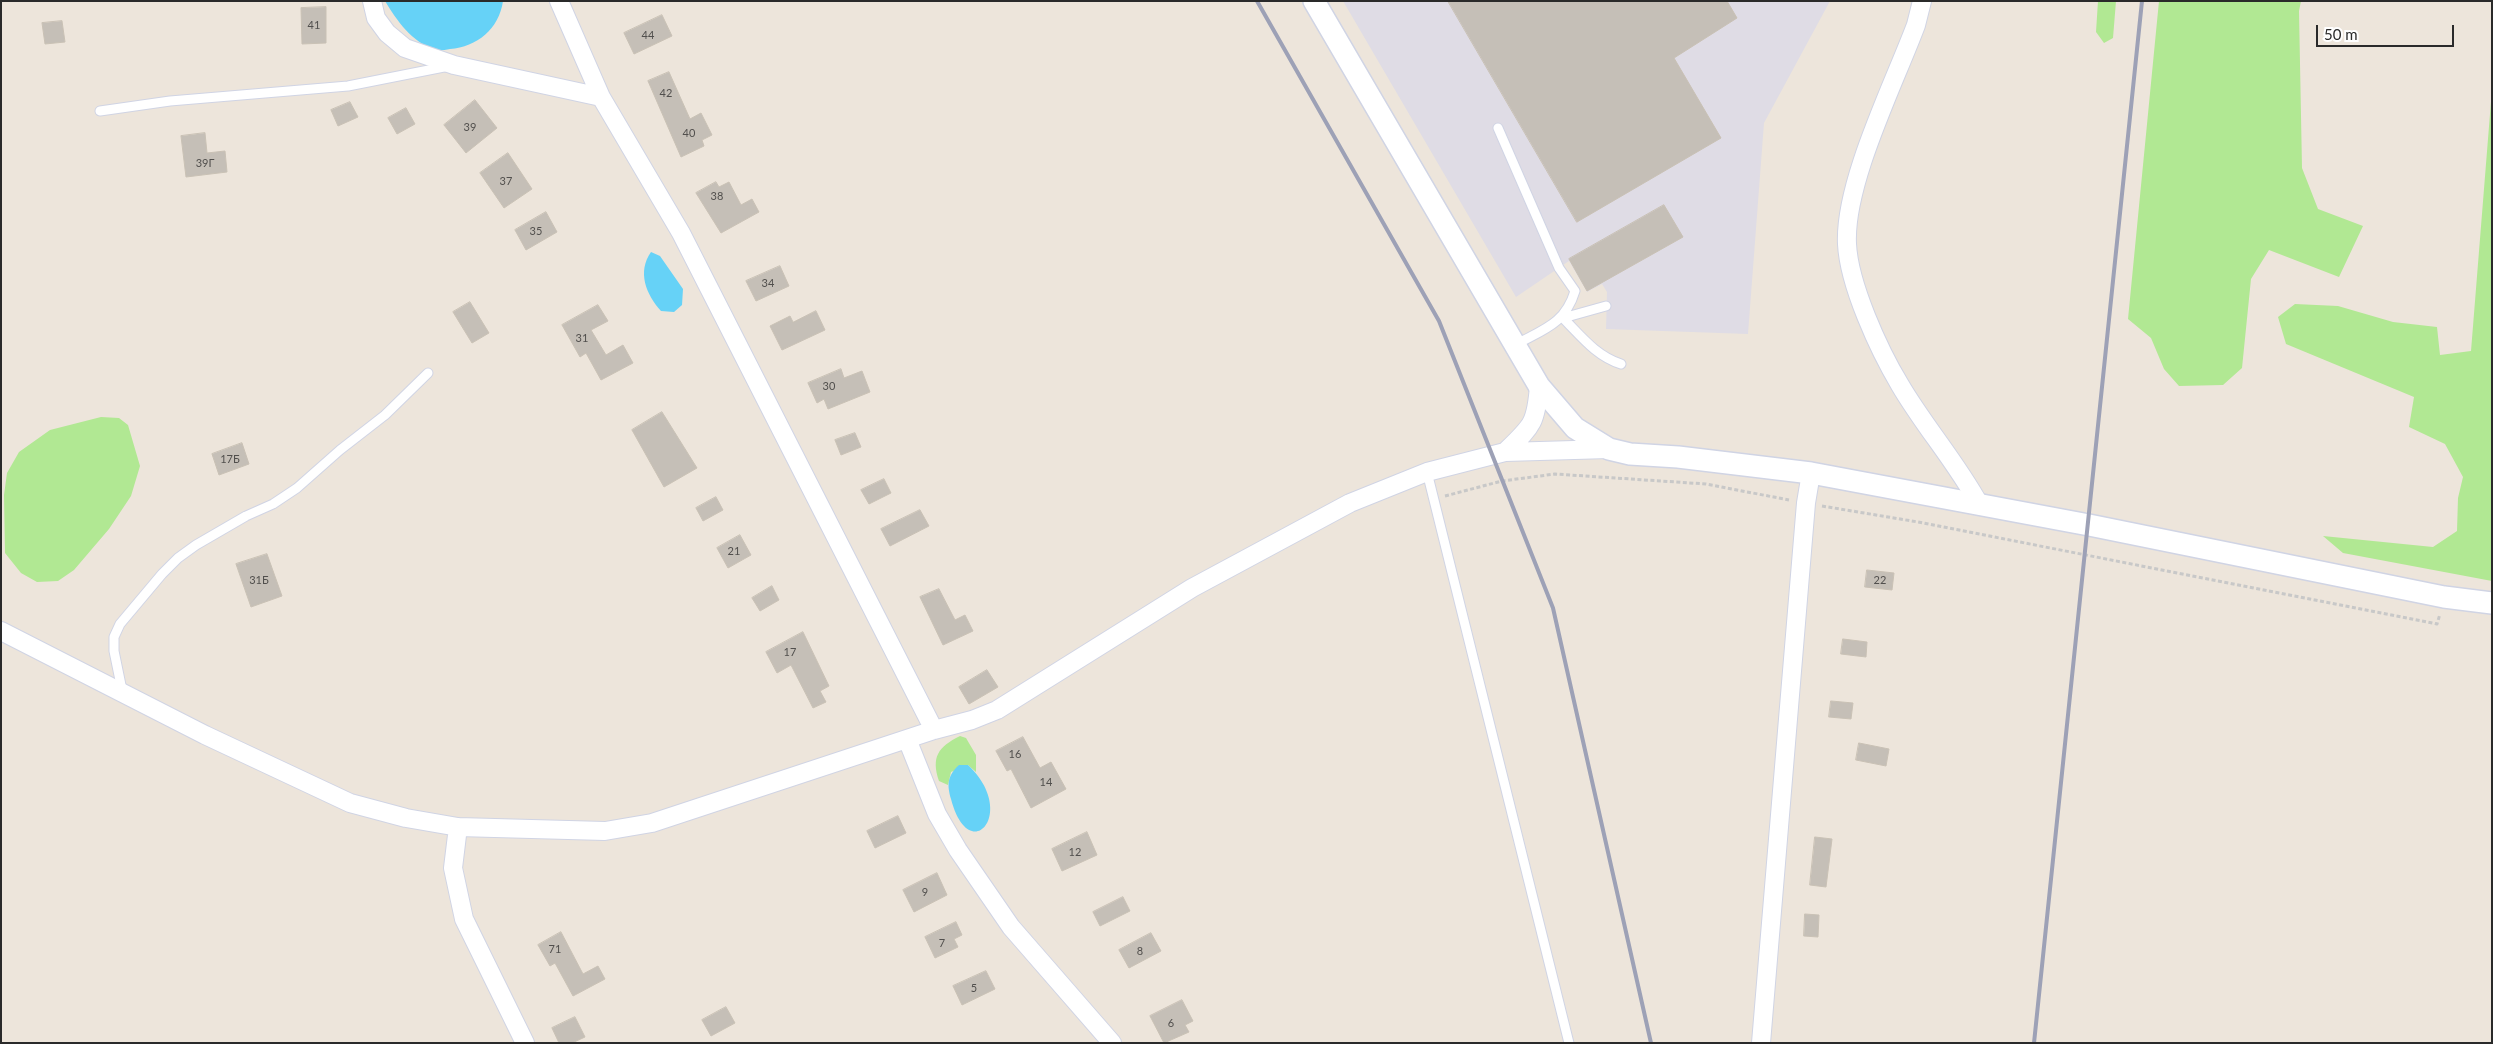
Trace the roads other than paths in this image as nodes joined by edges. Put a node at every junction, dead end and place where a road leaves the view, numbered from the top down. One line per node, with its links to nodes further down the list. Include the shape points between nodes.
1 (372, 1): 5 (street, via 376,18 387,33 405,48)
2 (559, 1): 6 (street)
3 (1314, 1): 11 (street)
4 (1922, 1): 19 (street, via 1916,25 1860,171 1851,207 1847,244 1868,323 1886,359 1900,385 1963,474)
5 (454, 65): 6 (street); 7 (lane, via 348,86 170,101)
6 (601, 97): 23 (street, via 681,233)
7 (100, 111)
8 (1498, 128): 10 (lane, via 1559,268 1576,291)
9 (1606, 306): 10 (lane)
10 (1563, 318): 11 (lane); 12 (lane, via 1593,349 1606,359)
11 (1515, 345): 14 (street)
12 (1621, 364)
13 (428, 373): 22 (lane, via 385,415 297,488 196,545 162,574 120,624 114,637 118,680)
14 (1539, 386): 15 (street, via 1575,428); 16 (street, via 1537,414 1528,430)
15 (1609, 449): 16 (street); 18 (street)
16 (1505, 452): 17 (street)
17 (1427, 472): 23 (street, via 1350,504 1192,588 997,710); 28 (lane)
18 (1811, 473): 19 (street); 29 (street)
19 (1979, 504): 20 (street, via 2444,597)
20 (2492, 603)
21 (1, 630): 22 (street)
22 (123, 693): 25 (street, via 230,748 350,803)
23 (934, 730): 24 (street)
24 (907, 739): 25 (street, via 652,823 605,831); 27 (street, via 937,814 958,850 1012,927)
25 (458, 827): 26 (street, via 453,868 464,919)
26 (525, 1043)
27 (1112, 1043)
28 (1569, 1043)
29 (1761, 1043)

